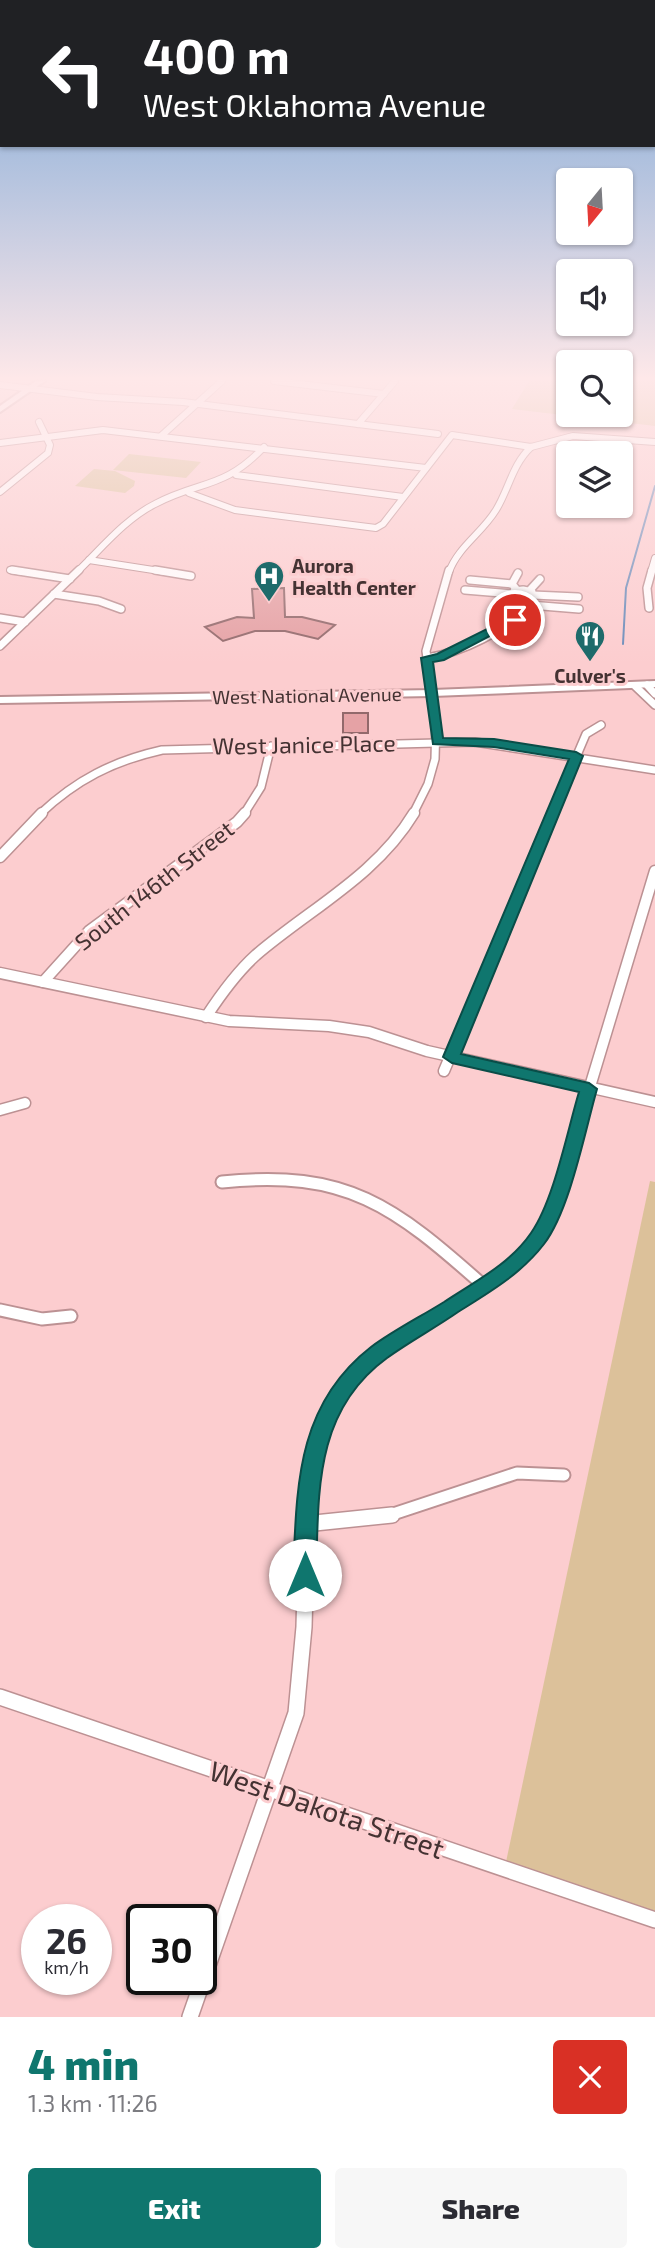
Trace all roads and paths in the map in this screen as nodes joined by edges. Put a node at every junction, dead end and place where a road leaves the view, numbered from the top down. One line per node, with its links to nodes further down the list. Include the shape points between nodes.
1 (22, 475): 5 (street)
2 (236, 475): 6 (street); 7 (street)
3 (420, 475): 7 (street)
4 (511, 475): 28 (street, via 490,519 453,561)
5 (1, 492)
6 (189, 493): 7 (street, via 235,510 378,528); 9 (street, via 145,508)
7 (403, 497)
8 (655, 558): 16 (street)
9 (89, 560): 12 (street); 13 (street)
10 (9, 570): 13 (street)
11 (518, 573): 18 (street)
12 (191, 576)
13 (70, 579): 19 (street)
14 (540, 579): 20 (street)
15 (470, 580): 18 (street)
16 (652, 583): 22 (street)
17 (465, 590): 18 (street)
18 (513, 590): 20 (street, via 517,598)
19 (54, 594): 23 (street); 26 (street)
20 (530, 597): 21 (street); 24 (street); 28 (street, via 520,617 440,658)
21 (578, 597)
22 (649, 608)
23 (121, 609)
24 (579, 609)
25 (0, 618): 26 (street)
26 (25, 622): 27 (street)
27 (0, 646)
28 (427, 658): 31 (street)
29 (635, 686): 30 (main road, West National Avenue); 31 (main road, West National Avenue); 33 (street)
30 (652, 688)
31 (433, 693): 32 (main road, West National Avenue); 35 (street)
32 (0, 700)
33 (655, 705)
34 (601, 726): 37 (street, via 588,731)
35 (437, 742): 36 (street, West Janice Place); 37 (street, West Janice Place, via 494,743); 43 (street, via 424,795 386,852 332,901 244,963)
36 (271, 746): 39 (street, West Janice Place, via 177,748 121,759 65,789); 42 (street, South 146th Street, via 265,782 237,822 89,931)
37 (576, 756): 38 (street, West Janice Place); 44 (street)
38 (655, 770)
39 (0, 857)
40 (655, 871): 46 (street)
41 (0, 973): 42 (street)
42 (43, 982): 43 (street)
43 (206, 1017): 44 (street, via 345,1027)
44 (452, 1057): 45 (street); 46 (street)
45 (444, 1071)
46 (589, 1089): 47 (street); 51 (street, via 546,1226 525,1254)
47 (655, 1102)
48 (25, 1103): 49 (street)
49 (0, 1110)
50 (222, 1182): 51 (street, via 249,1177 296,1178 358,1193 407,1219)
51 (484, 1286): 55 (street, via 378,1353 353,1377 317,1438 308,1476)
52 (0, 1310): 53 (street, via 42,1319)
53 (71, 1316)
54 (564, 1475): 55 (street, via 509,1474 385,1517)
55 (305, 1524): 57 (street, via 304,1627 296,1713)
56 (0, 1697): 57 (street, West Dakota Street)
57 (270, 1791): 58 (street, West Dakota Street); 59 (street)
58 (655, 1920)
59 (190, 2017)

